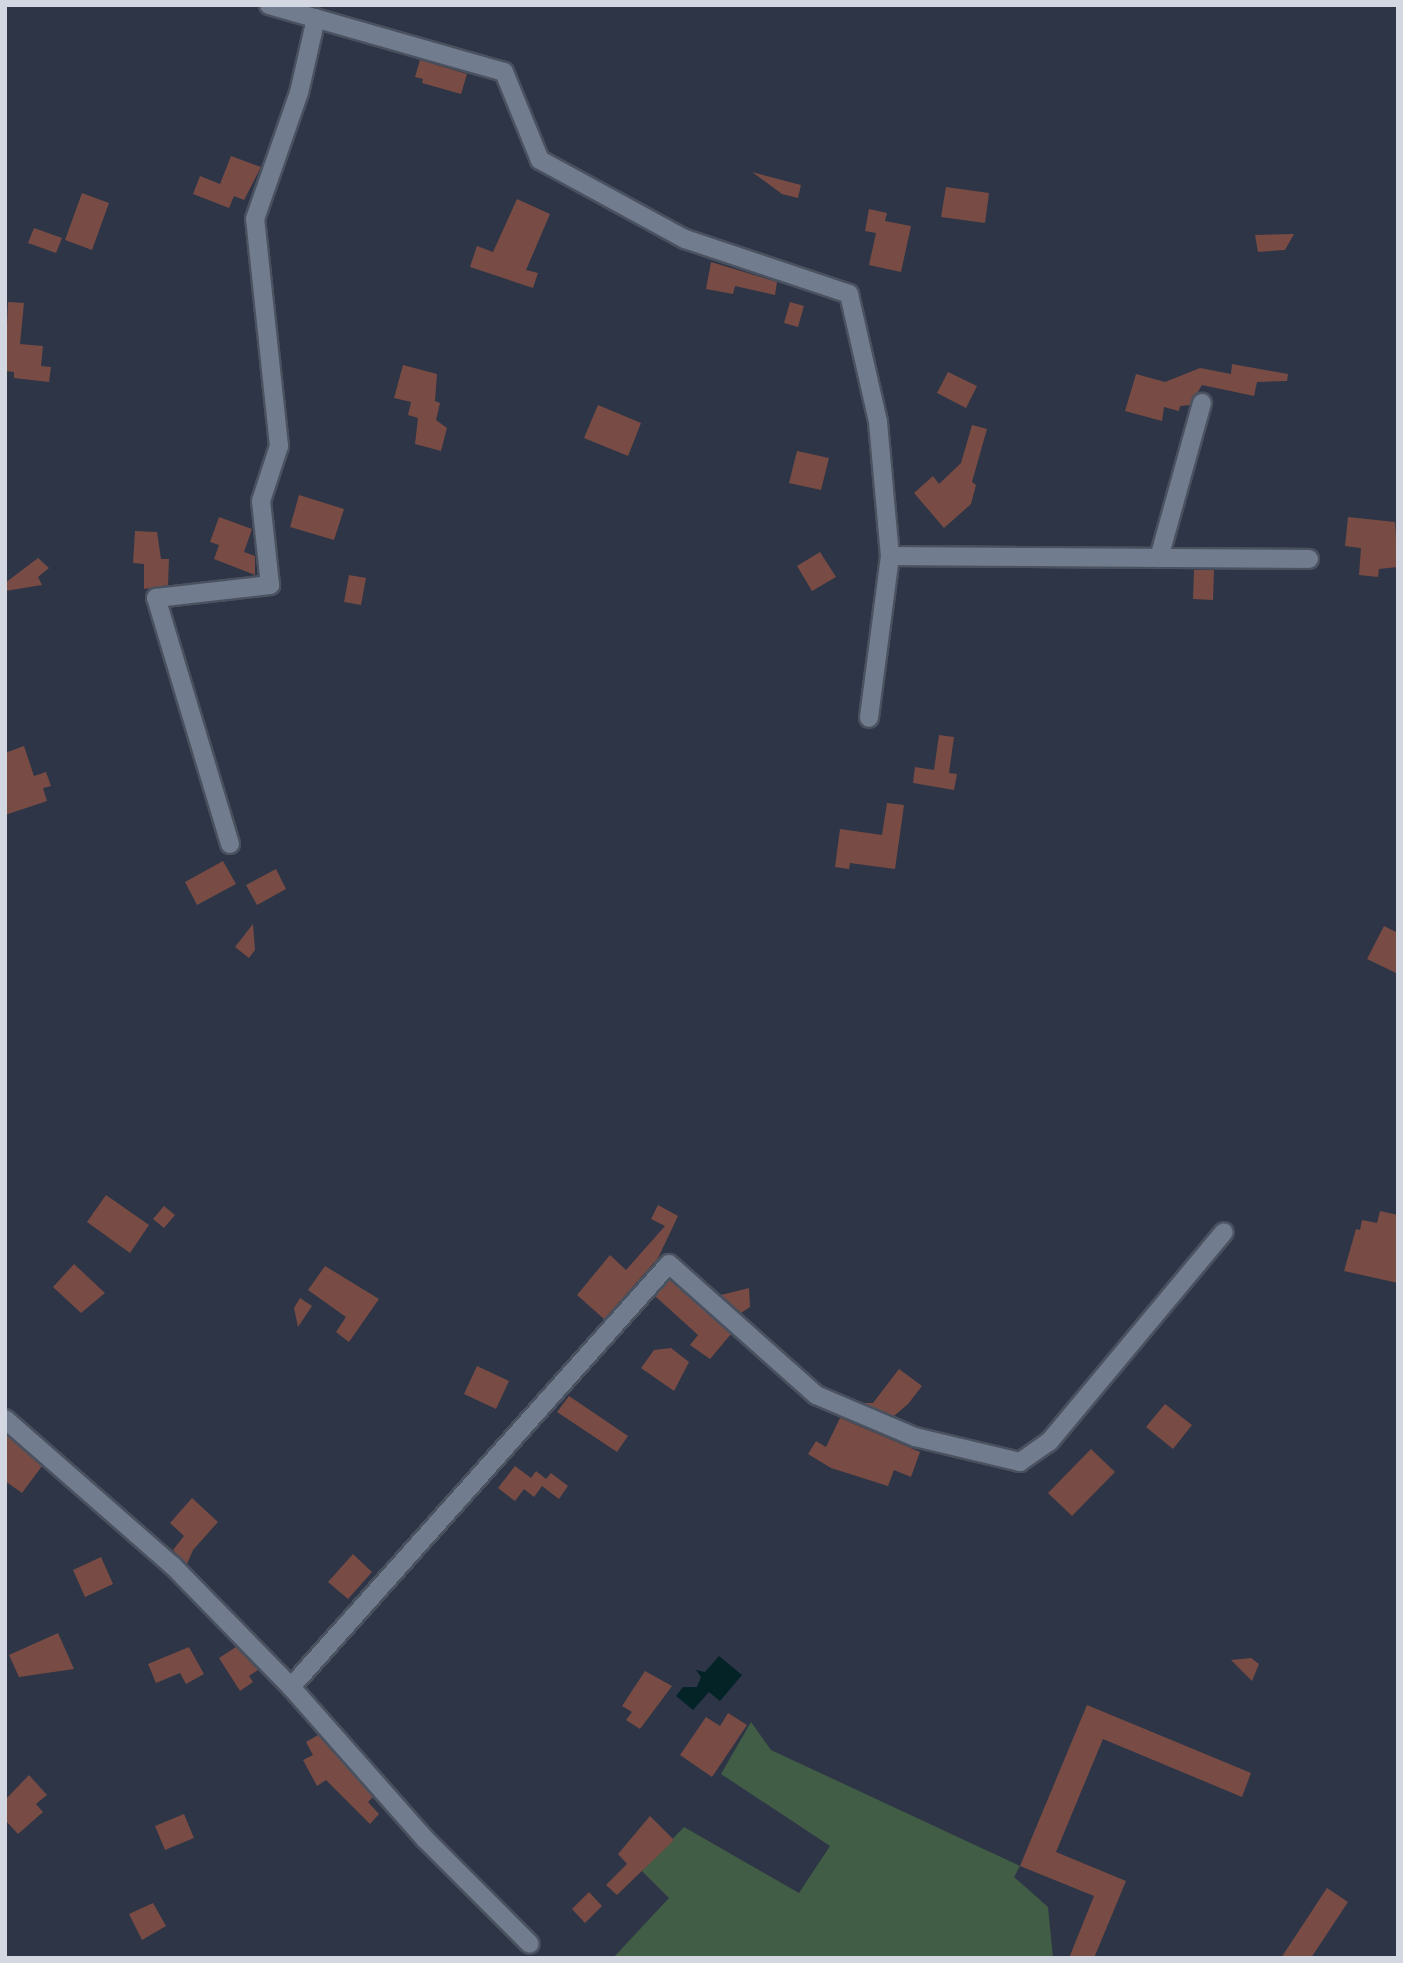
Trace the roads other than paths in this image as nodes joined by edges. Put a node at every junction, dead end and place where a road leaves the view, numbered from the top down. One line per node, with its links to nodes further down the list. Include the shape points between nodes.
1 (269, 5): 2 (street)
2 (316, 18): 4 (street, via 504,72 540,160 685,240 849,294 878,422); 8 (street, via 299,93 255,219 279,446 261,501 270,584 156,598)
3 (1202, 403): 5 (street)
4 (890, 556): 5 (street); 7 (street)
5 (1159, 558): 6 (street)
6 (1309, 559)
7 (869, 718)
8 (230, 844)
9 (1224, 1232): 11 (street, via 1049,1442 1020,1462 915,1437 816,1395 669,1264)
10 (5, 1419): 11 (street, via 172,1565)
11 (291, 1688): 12 (street, via 425,1839)
12 (530, 1944)

